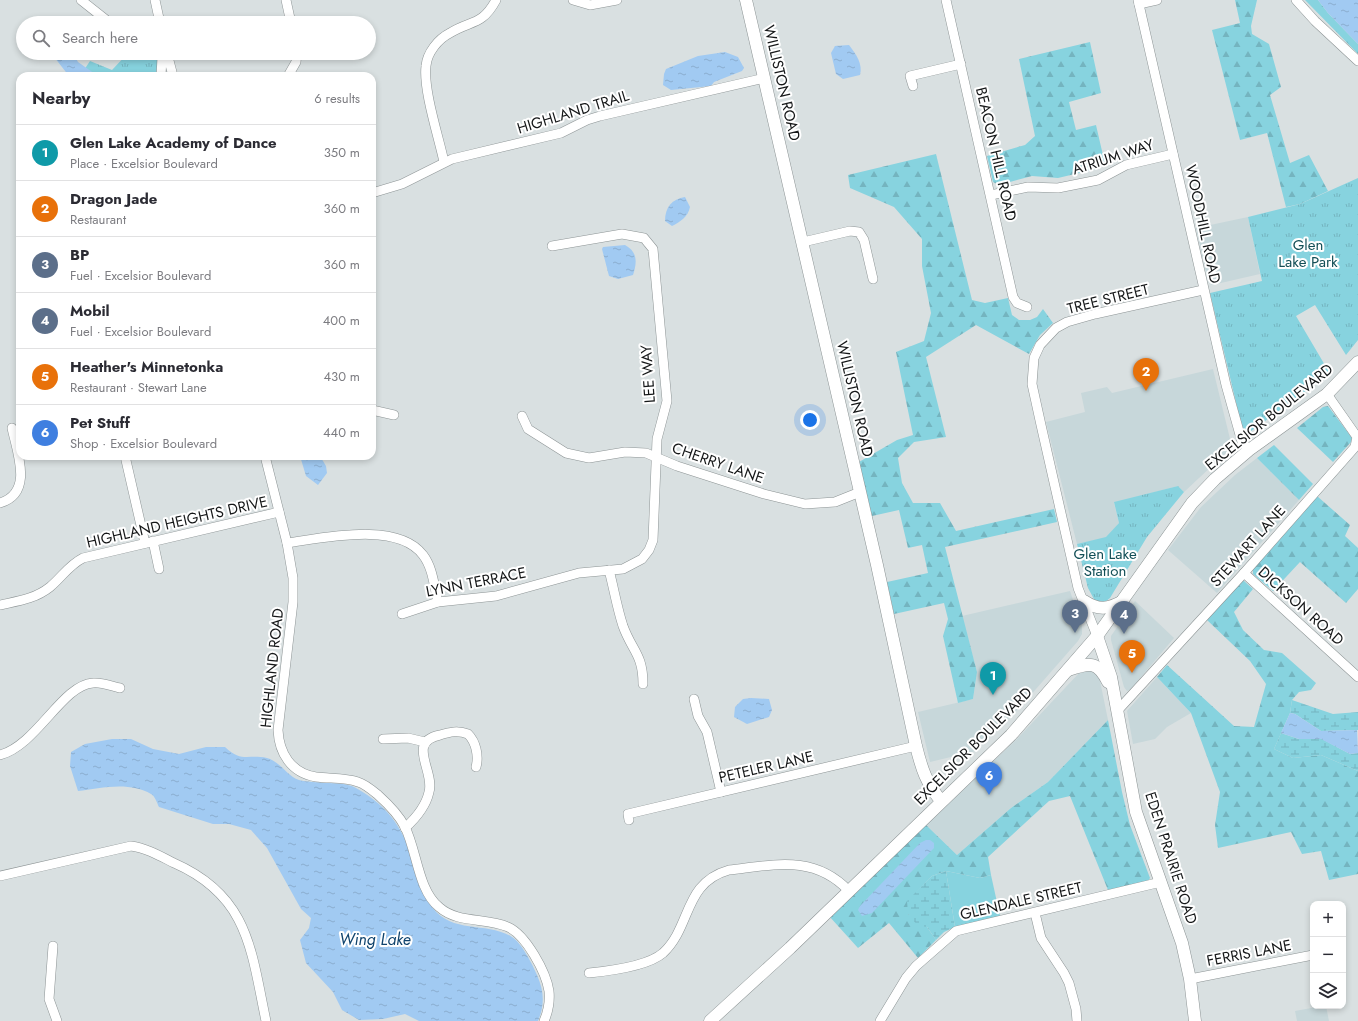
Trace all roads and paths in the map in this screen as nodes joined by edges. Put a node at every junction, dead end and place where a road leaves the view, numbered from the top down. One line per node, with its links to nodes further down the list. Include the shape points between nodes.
1 (81, 0): 12 (street)
2 (155, 0): 13 (street)
3 (286, 0): 14 (street)
4 (496, 0): 26 (street, via 479,21 442,38 426,65 427,86)
5 (573, 0): 6 (street, via 590,5)
6 (617, 0)
7 (746, 0): 23 (main road, WILLISTON ROAD)
8 (946, 0): 19 (street, BEACON HILL ROAD)
9 (1157, 0): 11 (street)
10 (1296, 0): 18 (street)
11 (1138, 2): 25 (street, WOODHILL ROAD)
12 (101, 16)
13 (158, 16)
14 (289, 16)
15 (165, 60): 20 (street)
16 (167, 60): 21 (street)
17 (295, 60): 22 (street)
18 (1358, 61)
19 (960, 64): 24 (street, via 910,76); 28 (street, BEACON HILL ROAD)
20 (162, 72)
21 (172, 72)
22 (291, 72)
23 (764, 78): 26 (street, HIGHLAND TRAIL, via 600,116 586,120 561,134); 29 (main road, WILLISTON ROAD)
24 (912, 86)
25 (1173, 154): 28 (street, ATRIUM WAY, via 1126,166 1098,180 1058,188 1028,187); 32 (street, WOODHILL ROAD)
26 (444, 162): 27 (street, HIGHLAND TRAIL, via 402,184)
27 (376, 192)
28 (991, 194): 33 (street, BEACON HILL ROAD, via 1013,297 1017,303)
29 (803, 242): 31 (street, via 850,231 859,232 864,240); 46 (main road, WILLISTON ROAD)
30 (552, 246): 42 (street, LEE WAY, via 622,234 644,238 653,249 666,394 664,415 657,439)
31 (873, 279)
32 (1203, 290): 41 (street, WOODHILL ROAD, via 1234,419 1242,442); 56 (street, TREE STREET, via 1067,322 1056,328 1040,345 1034,358 1032,384 1078,588)
33 (1027, 307)
34 (1358, 362): 35 (main road, EXCELSIOR BOULEVARD)
35 (1327, 394): 41 (main road, EXCELSIOR BOULEVARD); 54 (street, STEWART LANE, via 1358,437 1355,447)
36 (376, 411): 37 (street)
37 (394, 415)
38 (522, 416): 42 (street, CHERRY LANE, via 528,429 566,453 589,458 634,452)
39 (12, 428): 40 (street)
40 (16, 447)
41 (1249, 450): 55 (main road, EXCELSIOR BOULEVARD, via 1192,503)
42 (657, 457): 46 (street, CHERRY LANE, via 677,466 791,502 828,503 849,498); 52 (street, LEE WAY, via 655,529 649,550 633,565)
43 (19, 460): 47 (street, via 22,476 16,491)
44 (126, 460): 49 (street)
45 (266, 460): 48 (street, HIGHLAND ROAD)
46 (860, 492): 70 (main road, WILLISTON ROAD)
47 (0, 503)
48 (279, 512): 49 (street, HIGHLAND HEIGHTS DRIVE); 50 (street, HIGHLAND ROAD)
49 (149, 542): 51 (street); 58 (street, HIGHLAND HEIGHTS DRIVE, via 84,558 70,566 43,592 24,600)
50 (288, 543): 57 (street, via 360,535 402,539 417,549 428,563); 76 (street, HIGHLAND ROAD, via 292,565 293,602 278,730 280,748 290,764 306,774 350,780 366,786 390,806)
51 (159, 569)
52 (609, 570): 53 (street, LEE WAY); 63 (street, via 622,624 640,659)
53 (579, 573): 57 (street, LYNN TERRACE, via 496,596)
54 (1244, 573): 62 (street, DICKSON ROAD); 67 (street, STEWART LANE)
55 (1124, 600): 56 (main road, via 1103,609); 60 (main road, EXCELSIOR BOULEVARD)
56 (1084, 601): 60 (street)
57 (438, 602): 59 (street, LYNN TERRACE)
58 (0, 605)
59 (402, 614)
60 (1097, 636): 61 (main road, EXCELSIOR BOULEVARD); 65 (main road, EDEN PRAIRIE ROAD)
61 (1067, 670): 65 (main road, via 1086,664 1097,667 1102,671); 74 (main road, EXCELSIOR BOULEVARD, via 1007,739)
62 (1358, 677)
63 (643, 684)
64 (120, 688): 71 (street, via 94,683 84,684 24,742)
65 (1115, 695): 67 (main road, EDEN PRAIRIE ROAD)
66 (694, 699): 73 (street, via 698,716 707,732)
67 (1118, 710): 78 (main road, EDEN PRAIRIE ROAD, via 1136,812)
68 (383, 740): 69 (street, via 408,738)
69 (425, 742): 72 (street, via 433,736 455,731 468,734 472,738 477,757); 76 (street, via 423,751 430,792 421,810)
70 (916, 746): 73 (street, PETELER LANE); 74 (main road, WILLISTON ROAD, via 929,786)
71 (0, 755)
72 (476, 767)
73 (722, 792): 75 (street, PETELER LANE, via 628,814)
74 (941, 801): 79 (main road, EXCELSIOR BOULEVARD)
75 (629, 820)
76 (405, 828): 87 (street, HIGHLAND ROAD, via 424,884 439,907 456,916 507,926 528,946 548,985 549,1000)
77 (0, 876): 86 (street, via 131,846 187,868 217,888 238,917 251,951)
78 (1161, 882): 80 (street, GLENDALE STREET); 84 (main road, EDEN PRAIRIE ROAD, via 1182,943)
79 (849, 891): 83 (street, via 822,870 799,864 719,873 701,886 675,936 662,954 642,963); 88 (main road, EXCELSIOR BOULEVARD)
80 (1035, 913): 89 (street, GLENDALE STREET, via 956,931 911,972); 90 (street, via 1041,938 1069,983)
81 (53, 946): 85 (street, via 49,999)
82 (1310, 956): 84 (street, FERRIS LANE)
83 (589, 973)
84 (1190, 979): 91 (main road, EDEN PRAIRIE ROAD)
85 (57, 1021)
86 (266, 1021)
87 (544, 1021)
88 (710, 1021)
89 (880, 1021)
90 (1076, 1021)
91 (1195, 1021)

